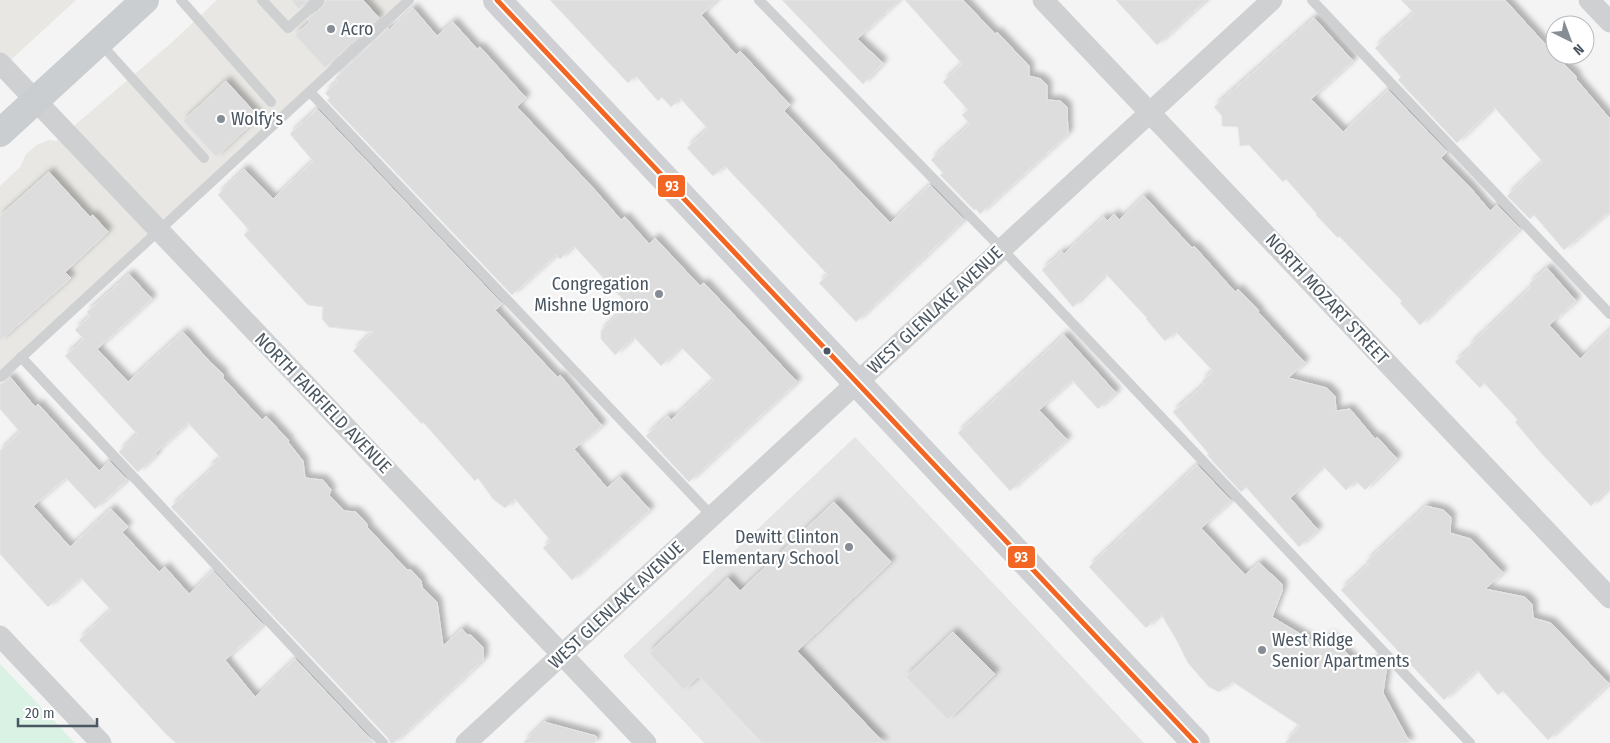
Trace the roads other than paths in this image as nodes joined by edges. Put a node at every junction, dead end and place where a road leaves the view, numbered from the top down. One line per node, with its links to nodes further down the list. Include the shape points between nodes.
1 (144, 0): 13 (main road)
2 (181, 0): 17 (lane)
3 (262, 0): 4 (lane, via 288,28)
4 (319, 0)
5 (409, 0): 15 (lane)
6 (497, 0): 26 (main road)
7 (759, 0): 22 (lane)
8 (1043, 0): 18 (street, NORTH MOZART STREET)
9 (1272, 0): 18 (street, WEST GLENLAKE AVENUE)
10 (1312, 0): 23 (lane)
11 (1589, 0): 12 (street)
12 (1610, 22)
13 (99, 42): 16 (main road); 20 (lane)
14 (0, 63): 16 (street, NORTH FAIRFIELD AVENUE)
15 (310, 92): 21 (lane); 27 (lane)
16 (36, 100): 19 (main road); 21 (street, NORTH FAIRFIELD AVENUE)
17 (271, 102)
18 (1150, 113): 22 (street, WEST GLENLAKE AVENUE); 28 (street, NORTH MOZART STREET)
19 (0, 133)
20 (204, 158)
21 (159, 230): 24 (lane); 30 (street, NORTH FAIRFIELD AVENUE)
22 (1002, 249): 26 (street, WEST GLENLAKE AVENUE); 36 (lane)
23 (1610, 314)
24 (21, 357): 25 (lane); 32 (lane)
25 (0, 377)
26 (857, 383): 27 (street, WEST GLENLAKE AVENUE); 35 (main road)
27 (712, 516): 30 (street, WEST GLENLAKE AVENUE)
28 (1610, 598)
29 (0, 636): 31 (street)
30 (562, 655): 33 (street, WEST GLENLAKE AVENUE); 34 (street, NORTH FAIRFIELD AVENUE)
31 (101, 743)
32 (383, 743)
33 (466, 743)
34 (646, 743)
35 (1196, 743)
36 (1470, 743)

